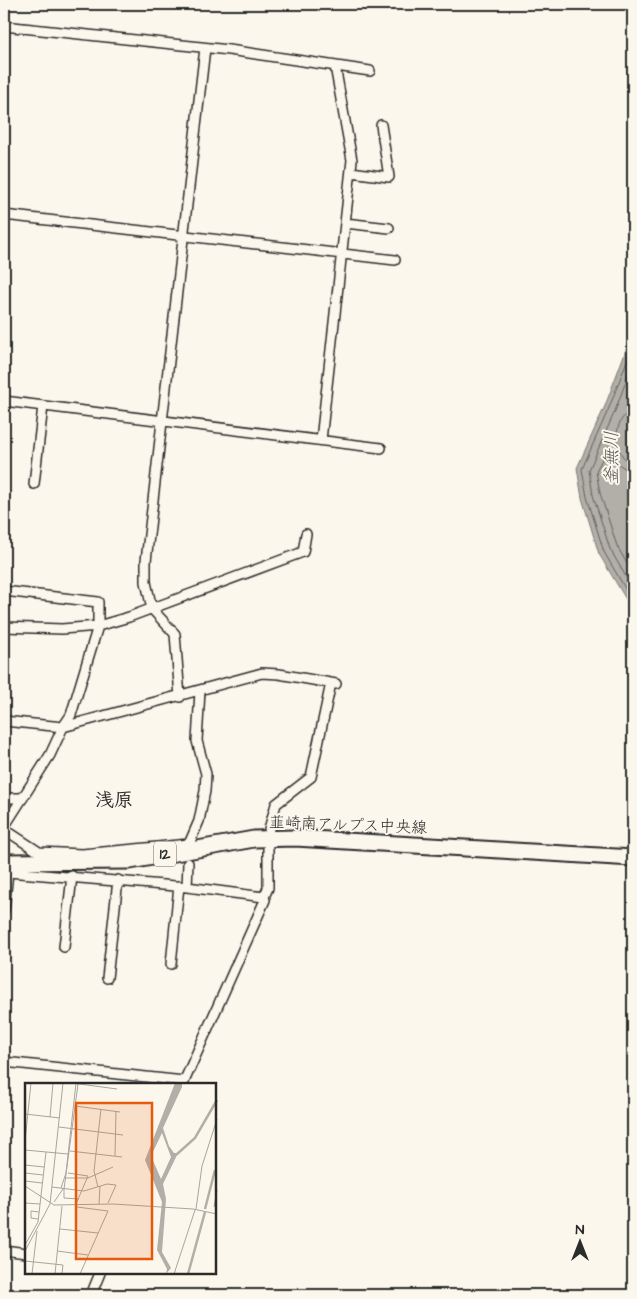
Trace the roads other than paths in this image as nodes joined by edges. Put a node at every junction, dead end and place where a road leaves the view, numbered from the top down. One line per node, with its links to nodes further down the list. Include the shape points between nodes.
1 (4, 26): 2 (street)
2 (204, 48): 3 (street); 10 (street)
3 (335, 66): 4 (street); 6 (street, via 352,160)
4 (370, 71)
5 (381, 125): 6 (street, via 389,177)
6 (350, 172): 8 (street)
7 (4, 215): 10 (street)
8 (345, 223): 9 (street); 11 (street)
9 (389, 228)
10 (183, 234): 11 (street); 15 (street)
11 (341, 253): 12 (street); 16 (street)
12 (395, 260)
13 (4, 401): 14 (street)
14 (43, 406): 15 (street); 18 (street)
15 (162, 421): 16 (street); 21 (street, via 146,561 146,582)
16 (321, 440): 17 (street)
17 (381, 448)
18 (34, 484)
19 (306, 534): 21 (street, via 303,552)
20 (4, 591): 22 (street, via 98,602)
21 (152, 609): 22 (street); 25 (street, via 175,634)
22 (98, 626): 23 (street, via 62,629); 27 (street, via 71,715)
23 (4, 627)
24 (200, 691): 25 (street); 30 (street, via 197,741 206,774 199,821 189,844 82,854 39,852); 31 (street, via 262,673 334,684 311,777 276,804)
25 (180, 697): 27 (street)
26 (4, 721): 27 (street)
27 (63, 727): 29 (street, via 50,755)
28 (4, 798): 29 (street)
29 (22, 798): 30 (street)
30 (4, 828)
31 (269, 829)
32 (268, 848): 39 (street, via 268,888)
33 (633, 858): 35 (main road, 韮崎南アルプス中央線 / 12, via 321,839 254,839 130,861)
34 (188, 863): 38 (street)
35 (7, 866): 36 (street); 40 (street)
36 (72, 876): 37 (street); 41 (street)
37 (118, 880): 38 (street); 43 (street)
38 (183, 887): 39 (street); 42 (street)
39 (264, 897): 46 (street)
40 (4, 910)
41 (64, 947)
42 (171, 964)
43 (107, 978)
44 (4, 1062): 45 (street)
45 (132, 1080): 46 (street)
46 (183, 1083)
47 (4, 1250): 48 (street)
48 (25, 1253)
49 (100, 1274): 50 (street)
50 (90, 1295)

